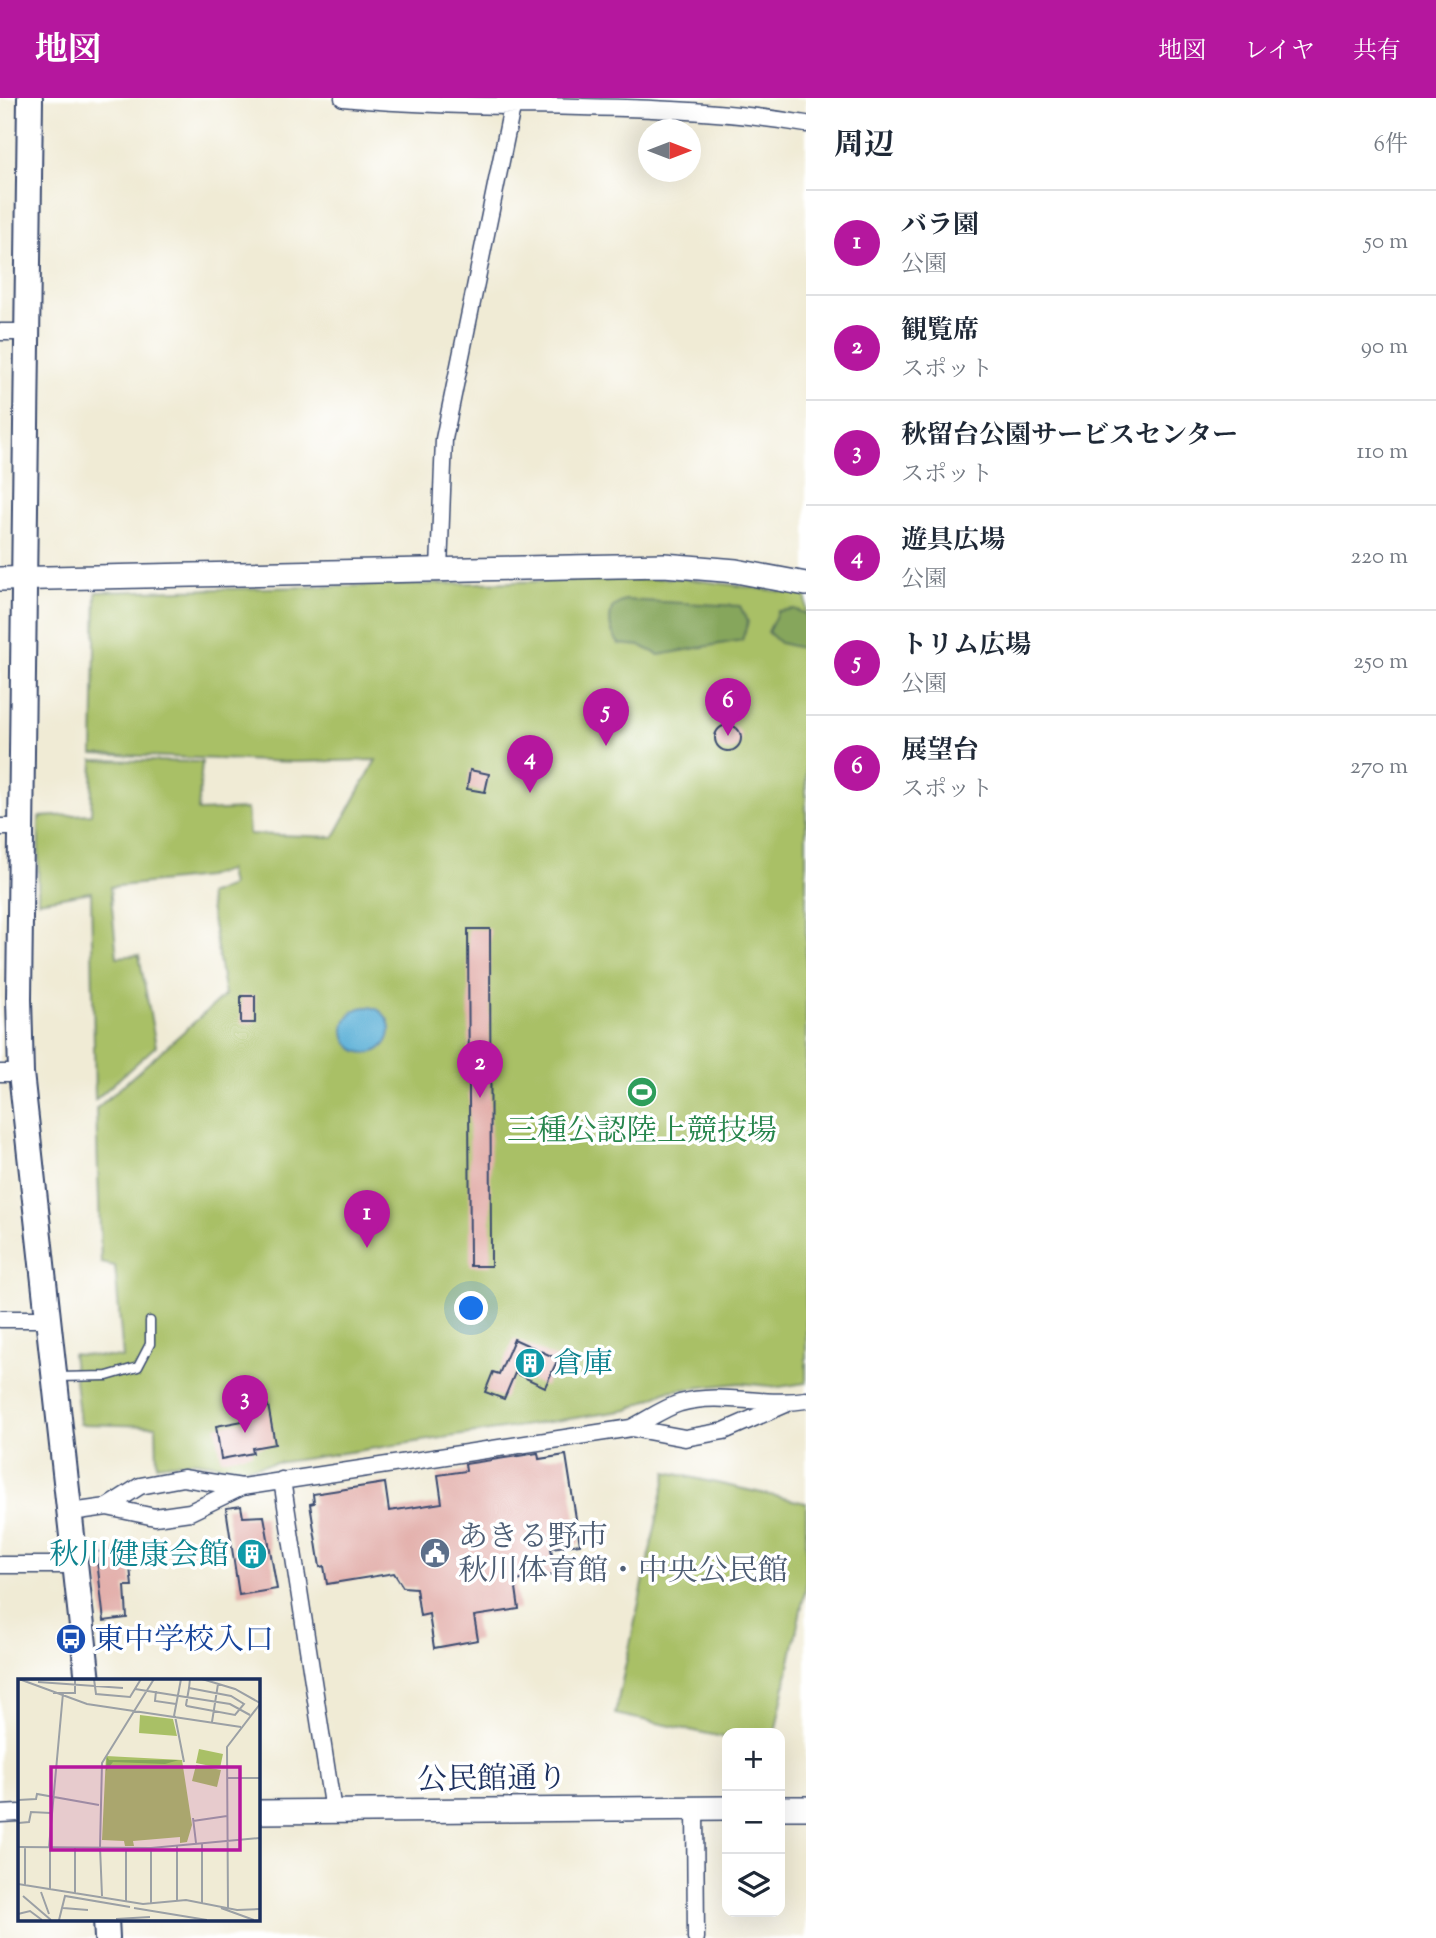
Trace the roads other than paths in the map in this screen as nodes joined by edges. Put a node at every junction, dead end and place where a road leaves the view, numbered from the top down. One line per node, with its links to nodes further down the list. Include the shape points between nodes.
1 (30, 98): 7 (main road)
2 (343, 98): 3 (street)
3 (363, 99): 4 (street)
4 (516, 101): 5 (street); 8 (street, via 444,439)
5 (806, 124)
6 (0, 332): 7 (street)
7 (28, 332): 9 (main road)
8 (439, 570): 9 (street); 10 (street, via 664,565 736,571)
9 (12, 579): 11 (main road)
10 (806, 584)
11 (11, 827): 12 (main road)
12 (11, 1073): 14 (main road)
13 (0, 1319): 14 (street)
14 (48, 1319): 16 (main road)
15 (150, 1321): 16 (lane, via 149,1344 138,1367 107,1376)
16 (55, 1377): 29 (main road)
17 (728, 1398): 19 (street); 20 (street); 22 (street, via 736,1406)
18 (806, 1400): 19 (street)
19 (788, 1403): 22 (street)
20 (672, 1407): 21 (street); 23 (street, via 668,1415)
21 (631, 1428): 23 (street); 25 (street)
22 (735, 1428): 23 (street)
23 (675, 1436)
24 (183, 1478): 26 (street); 27 (street); 30 (street, via 197,1485 200,1497)
25 (282, 1480): 27 (street); 39 (street)
26 (140, 1486): 28 (street); 31 (street, via 134,1496 135,1507)
27 (242, 1487): 30 (street)
28 (107, 1507): 29 (street); 31 (street)
29 (71, 1512): 33 (main road)
30 (190, 1512): 31 (street, via 155,1517)
31 (142, 1514)
32 (0, 1565): 33 (street)
33 (77, 1565): 34 (main road)
34 (88, 1679)
35 (695, 1808): 36 (street, 公民館通り); 39 (street, 公民館通り); 45 (street)
36 (722, 1808)
37 (785, 1808): 38 (street)
38 (806, 1808)
39 (333, 1811): 40 (street, 公民館通り)
40 (259, 1812)
41 (0, 1814): 42 (street)
42 (18, 1814)
43 (106, 1920): 44 (main road)
44 (107, 1938)
45 (696, 1938)

